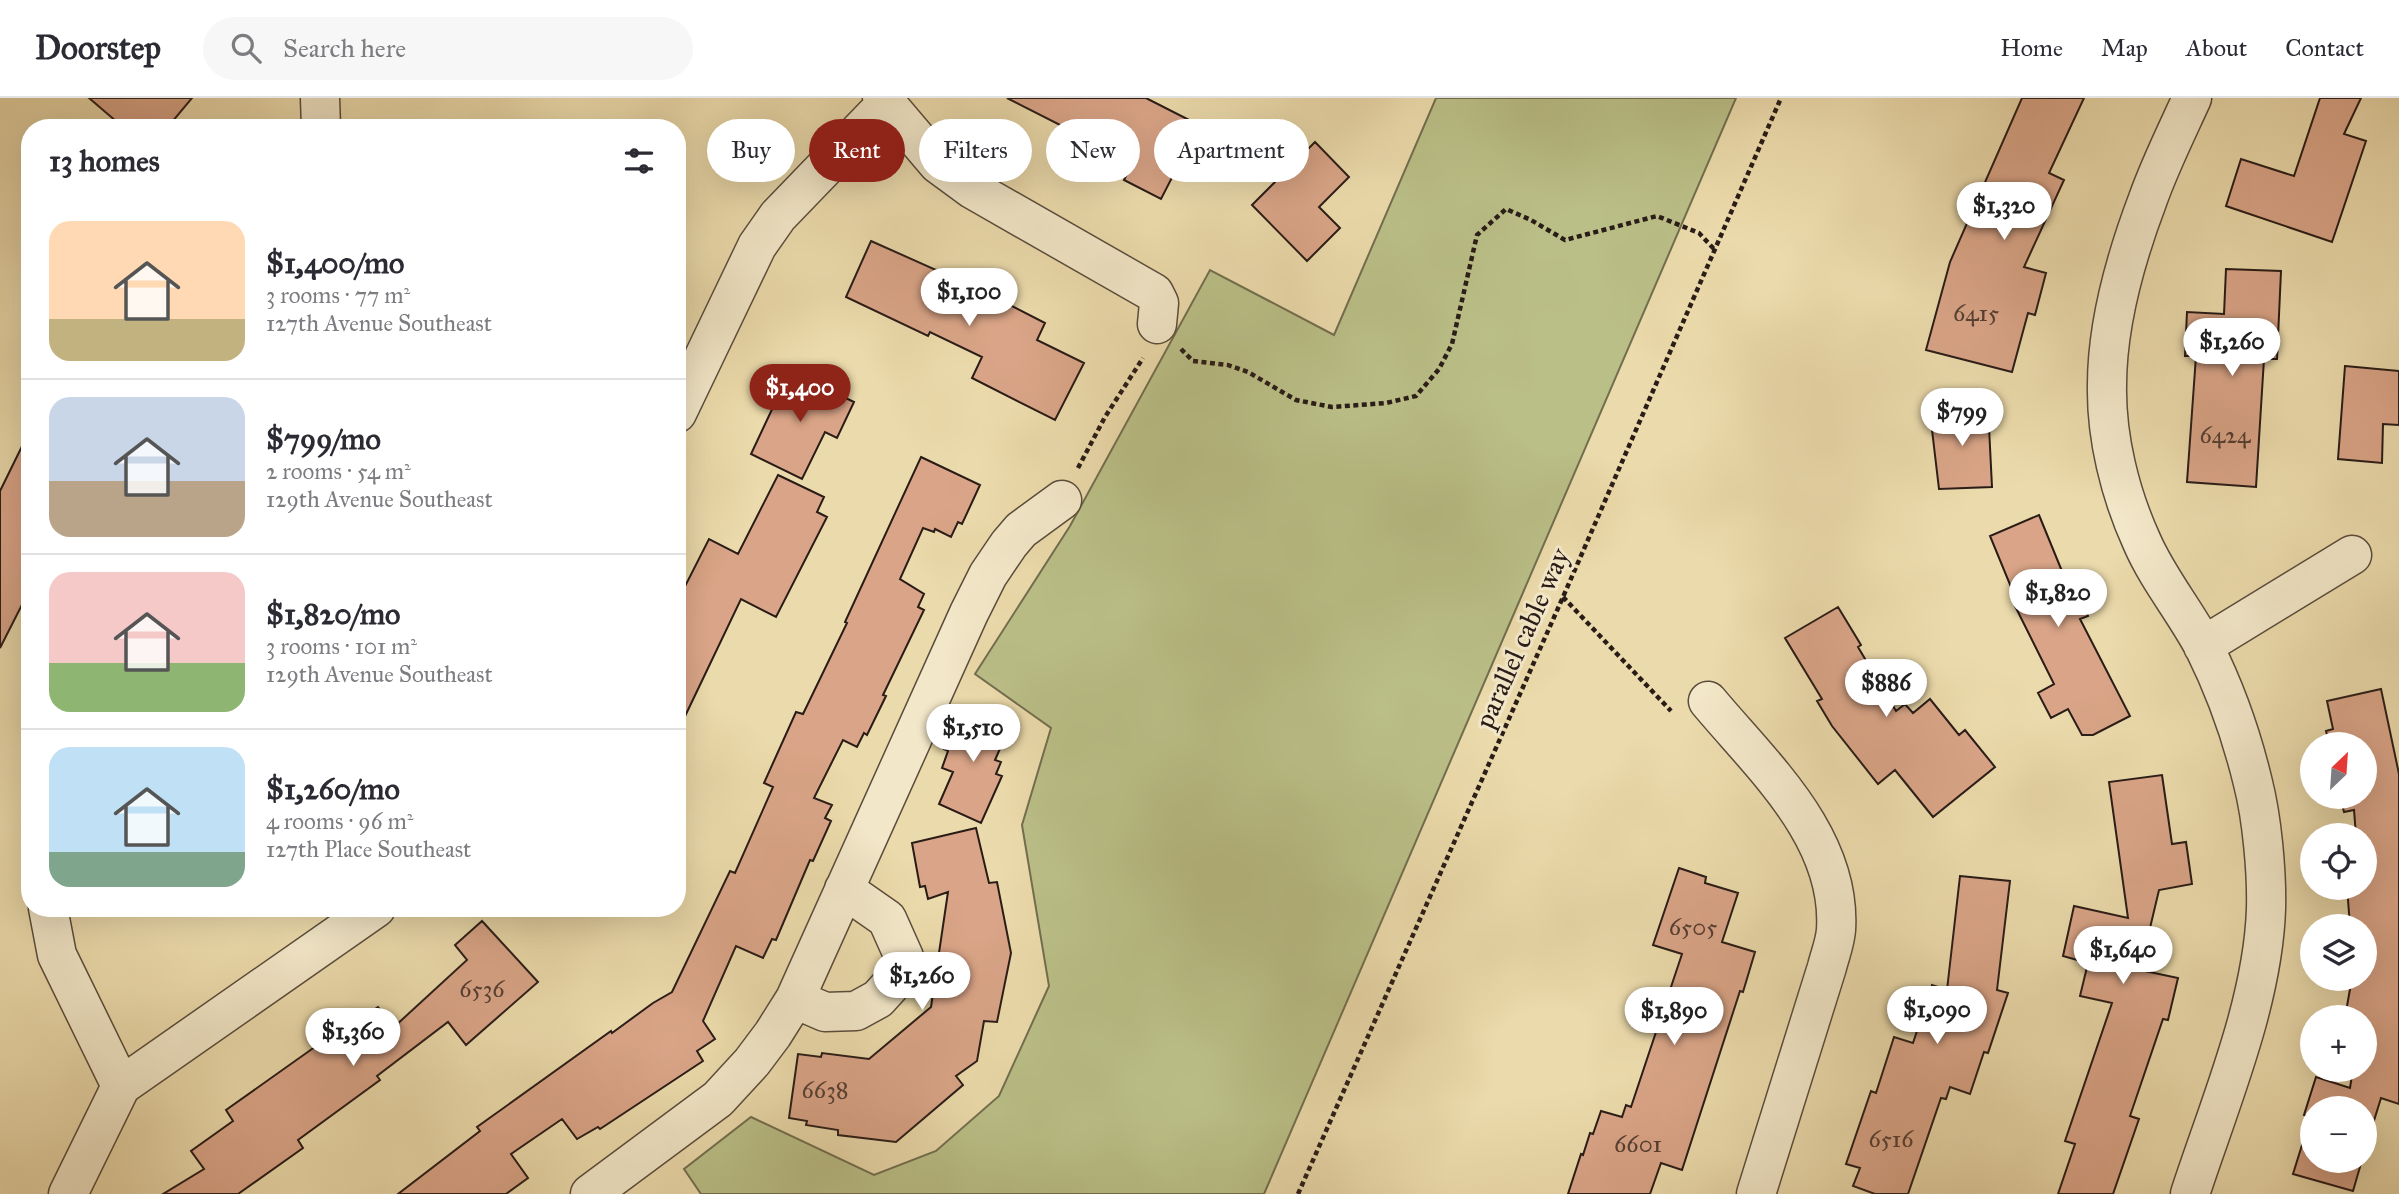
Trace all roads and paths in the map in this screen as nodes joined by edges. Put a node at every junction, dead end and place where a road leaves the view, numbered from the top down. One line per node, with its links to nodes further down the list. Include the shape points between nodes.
1 (320, 98): 5 (street)
2 (1781, 98): 6 (path, parallel cable way)
3 (2192, 98): 12 (street, via 2148,198 2127,262 2106,385 2110,433 2123,491 2142,544)
4 (884, 101): 7 (street, via 938,164 972,189 1154,293 1159,303); 8 (street, via 778,216 757,246)
5 (321, 119)
6 (1714, 249): 7 (path, via 1699,233 1657,216 1566,240 1506,209 1477,234 1452,344 1439,369 1416,396 1386,403 1332,407 1296,400 1248,372 1193,361); 11 (path, parallel cable way)
7 (1153, 337): 9 (path)
8 (686, 394)
9 (1062, 500): 14 (street, via 1021,530 988,575)
10 (2352, 555): 12 (street)
11 (1563, 597): 13 (path, via 1677,717); 21 (path, parallel cable way)
12 (2203, 646): 23 (street, via 2226,695 2253,784 2266,909 2248,1017)
13 (1708, 701): 22 (street, via 1790,798 1816,839 1835,901 1836,932 1827,967)
14 (844, 889): 17 (street); 17 (street, via 887,919 904,957 897,978 878,999 856,1011 825,1012)
15 (50, 917): 18 (street, via 57,955)
16 (363, 917): 18 (street)
17 (795, 999): 20 (street, via 752,1062 718,1099)
18 (121, 1086): 19 (street)
19 (68, 1194)
20 (590, 1194)
21 (1298, 1194)
22 (1756, 1194)
23 (2189, 1194)

